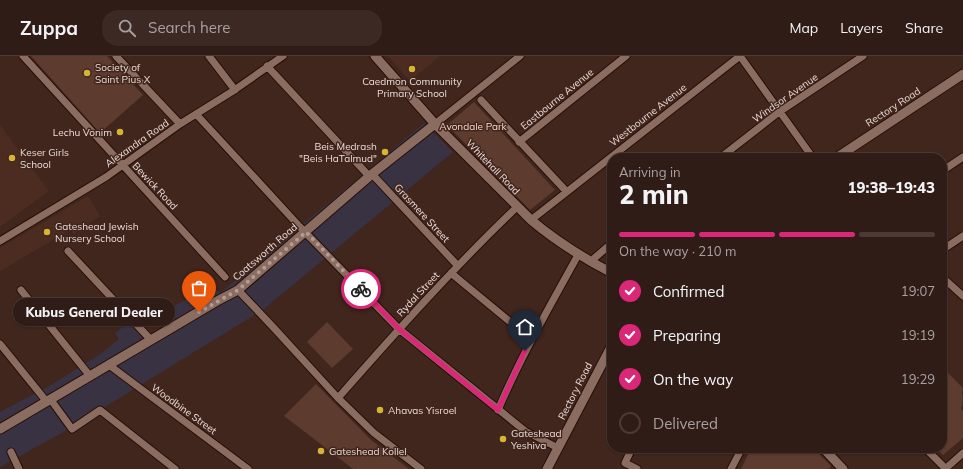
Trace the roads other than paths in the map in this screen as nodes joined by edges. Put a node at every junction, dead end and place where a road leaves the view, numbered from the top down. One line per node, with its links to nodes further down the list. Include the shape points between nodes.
1 (23, 56): 25 (street, Bewick Road)
2 (116, 56): 16 (street)
3 (209, 56): 12 (street)
4 (283, 56): 10 (street, Alexandra Road)
5 (375, 56): 17 (street, Whitehall Road)
6 (520, 56): 17 (street, Coatsworth Road)
7 (626, 56): 18 (street, Eastbourne Avenue)
8 (740, 56): 14 (street); 19 (street, Westbourne Avenue)
9 (863, 56): 14 (street, Windsor Avenue)
10 (268, 66): 12 (street, Alexandra Road); 27 (street, Grasmere Street)
11 (963, 74): 22 (street, Rectory Road)
12 (235, 90): 15 (street, Alexandra Road)
13 (481, 100): 18 (street)
14 (780, 112): 20 (street, Windsor Avenue); 21 (street)
15 (196, 114): 16 (street, Alexandra Road); 31 (street)
16 (180, 124): 25 (street, Alexandra Road)
17 (435, 124): 27 (street, Coatsworth Road); 29 (street, Whitehall Road)
18 (519, 142): 28 (street)
19 (617, 153)
20 (727, 153)
21 (809, 153)
22 (844, 153)
23 (963, 157): 26 (street)
24 (607, 161): 28 (street, Westbourne Avenue)
25 (122, 165): 33 (street, Alexandra Road, via 80,194); 42 (street, Bewick Road)
26 (947, 168)
27 (370, 175): 31 (street, Coatsworth Road); 39 (street, Grasmere Street)
28 (567, 192): 30 (street, Westbourne Avenue)
29 (517, 207): 30 (street, Whitehall Road); 39 (street, Rydal Street)
30 (531, 220): 37 (street, Whitehall Road)
31 (306, 232): 45 (street, Coatsworth Road); 47 (street)
32 (963, 236): 35 (street)
33 (0, 241)
34 (607, 247): 38 (street)
35 (947, 247)
36 (68, 251): 49 (street)
37 (578, 255): 38 (street, Whitehall Road); 48 (street)
38 (590, 262): 40 (street, Whitehall Road)
39 (458, 266): 41 (street, Rydal Street)
40 (607, 270)
41 (451, 273): 47 (street, Rydal Street); 48 (street)
42 (225, 277)
43 (947, 281): 46 (street)
44 (22, 290): 53 (street)
45 (238, 290): 49 (street, Coatsworth Road); 54 (street)
46 (963, 296)
47 (399, 329): 54 (street, Rydal Street); 56 (street)
48 (531, 339): 56 (street)
49 (151, 340): 52 (street, Coatsworth Road)
50 (0, 344): 55 (street)
51 (607, 355): 58 (street, Rectory Road)
52 (109, 365): 53 (street, Coatsworth Road); 68 (street, Woodbine Street)
53 (90, 376): 55 (street, Coatsworth Road)
54 (338, 398): 69 (street, via 374,433)
55 (49, 401): 57 (street, Coatsworth Road); 67 (street, via 72,429 100,410)
56 (498, 410): 58 (street, via 525,431)
57 (0, 429)
58 (558, 448): 70 (street, Rectory Road)
59 (11, 452): 66 (street)
60 (630, 453): 71 (street, via 625,463)
61 (737, 453): 72 (street)
62 (827, 453): 65 (street)
63 (930, 453): 73 (street)
64 (963, 453): 73 (street)
65 (840, 468)
66 (19, 469)
67 (175, 469)
68 (248, 469)
69 (421, 469)
70 (547, 469)
71 (637, 469)
72 (731, 469)
73 (945, 469)

